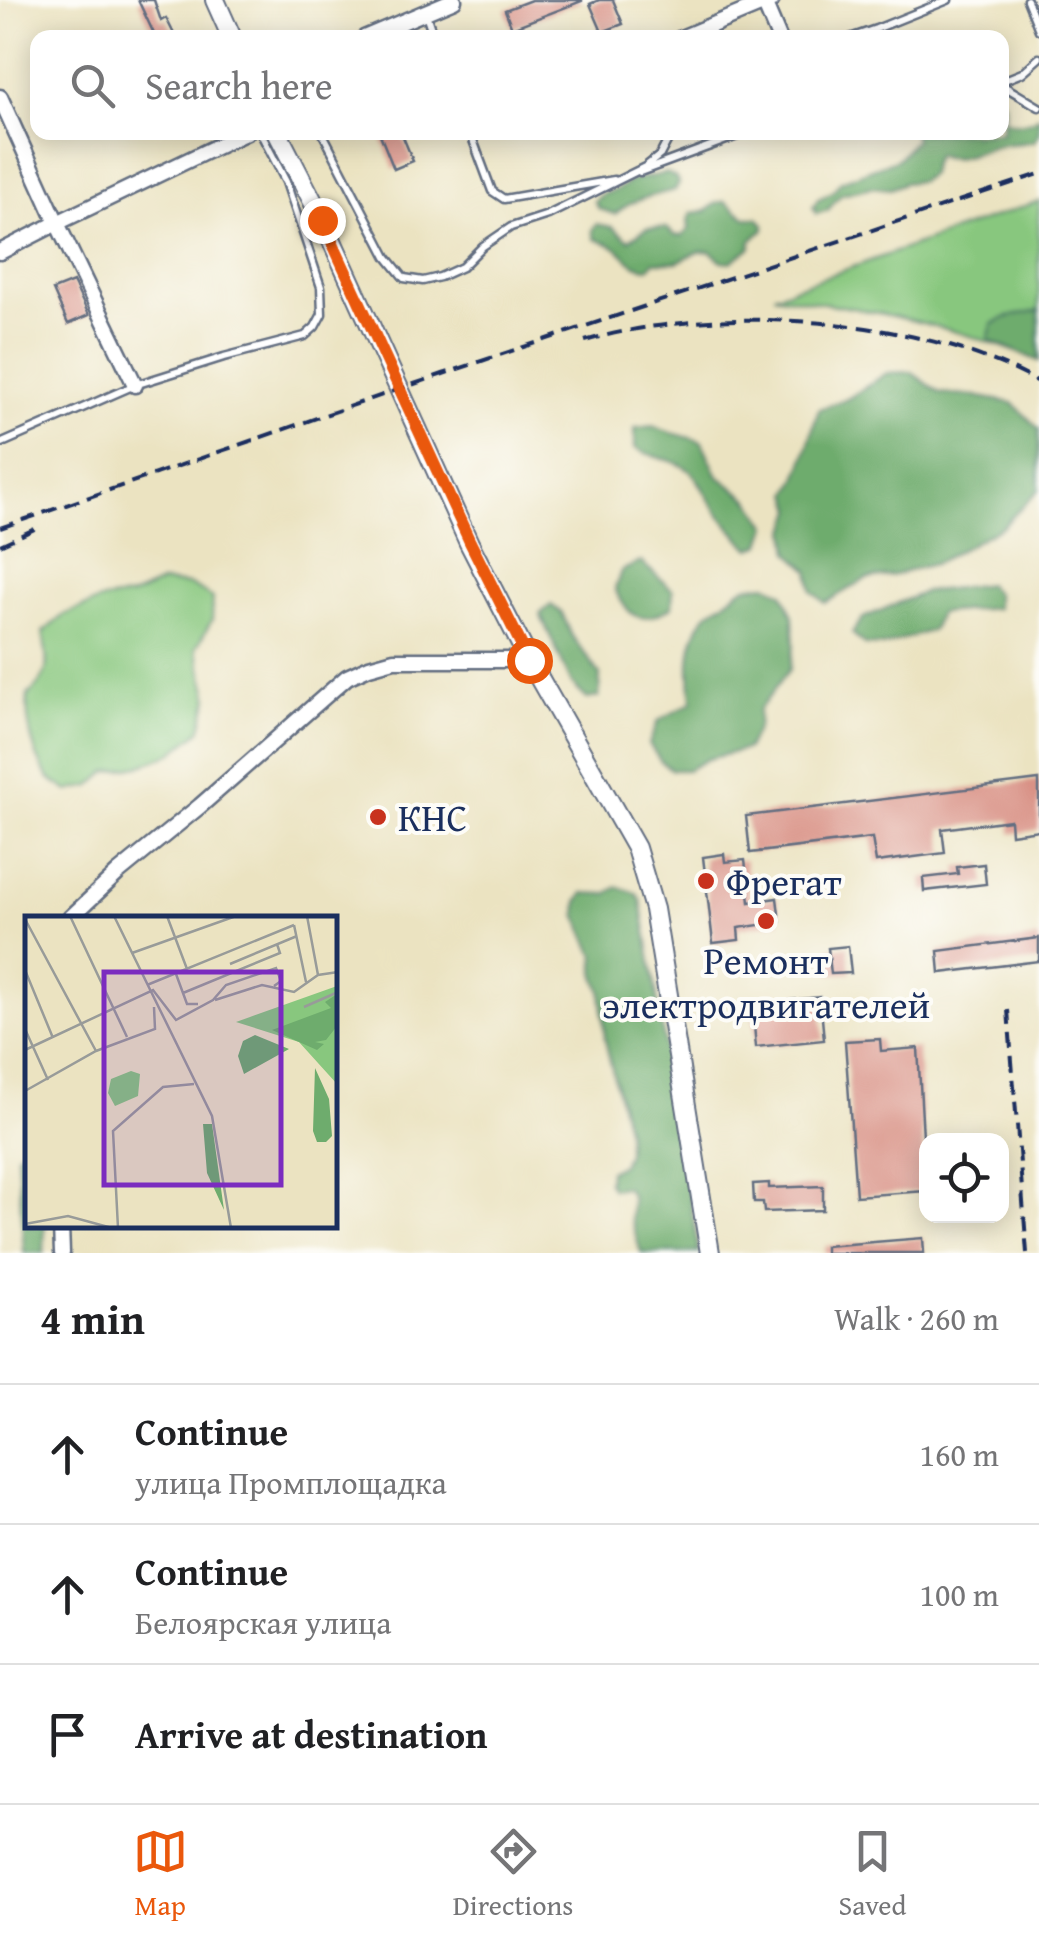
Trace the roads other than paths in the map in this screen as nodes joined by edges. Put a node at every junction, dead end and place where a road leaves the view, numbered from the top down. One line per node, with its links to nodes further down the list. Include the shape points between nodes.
1 (215, 0): 7 (street)
2 (454, 0): 6 (street)
3 (948, 0): 12 (lane)
4 (1027, 0): 13 (lane)
5 (766, 1): 10 (street); 11 (street)
6 (425, 12): 8 (street); 9 (lane)
7 (228, 30)
8 (383, 30)
9 (431, 30)
10 (699, 30)
11 (776, 30)
12 (876, 30)
13 (1039, 30)
14 (1039, 58): 15 (lane)
15 (1009, 79)
16 (1009, 87): 18 (lane)
17 (0, 97): 27 (street)
18 (1039, 107)
19 (230, 140): 27 (street)
20 (264, 140): 29 (lane, via 286,182 321,288 316,327 305,336)
21 (281, 140): 31 (street)
22 (326, 140): 26 (lane, via 386,257 404,278 423,281 462,267 511,227)
23 (473, 140): 26 (lane, via 492,191 504,199)
24 (668, 140): 26 (lane, via 660,156)
25 (726, 140): 26 (lane)
26 (624, 178)
27 (56, 222): 28 (street); 29 (street)
28 (0, 252)
29 (136, 385): 30 (lane)
30 (0, 444)
31 (529, 660): 32 (street, via 394,660 347,678); 35 (street, via 629,832 647,881)
32 (72, 916)
33 (61, 1228): 34 (street)
34 (62, 1253)
35 (710, 1253)

